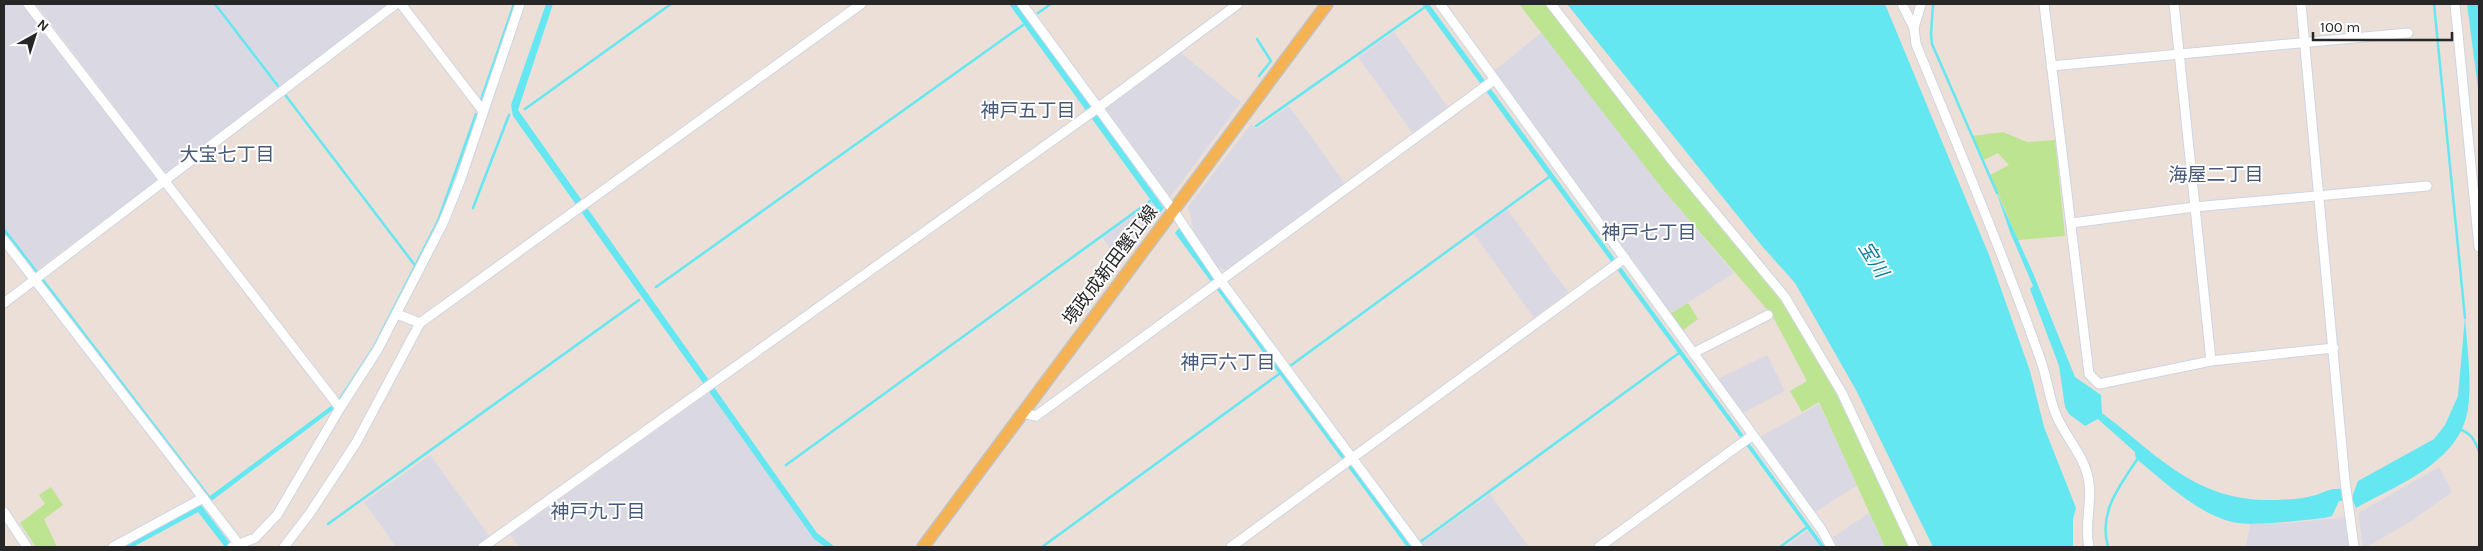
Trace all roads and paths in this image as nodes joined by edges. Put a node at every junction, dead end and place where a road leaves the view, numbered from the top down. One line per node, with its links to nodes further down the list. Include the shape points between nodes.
1 (28, 4): 25 (street)
2 (396, 4): 25 (street)
3 (401, 4): 23 (street)
4 (520, 4): 23 (street)
5 (861, 4): 39 (street)
6 (1022, 4): 24 (street)
7 (1238, 4): 24 (street)
8 (1327, 4): 29 (main road, 境政成新田蟹江線)
9 (1440, 4): 22 (street)
10 (1551, 4): 59 (street, via 1674,163 1785,296 1842,393)
11 (1902, 4): 17 (street)
12 (1921, 4): 17 (street)
13 (2044, 4): 21 (street)
14 (2174, 4): 20 (street)
15 (2301, 4): 19 (street)
16 (2455, 4): 32 (street)
17 (1914, 28): 60 (street, via 1916,44 2042,364 2055,413 2085,469 2089,484 2086,520)
18 (2408, 33): 19 (street)
19 (2305, 43): 20 (street); 27 (street)
20 (2179, 54): 21 (street); 28 (street)
21 (2051, 66): 30 (street)
22 (1489, 84): 33 (street); 35 (street)
23 (483, 111): 37 (street, via 460,182)
24 (1093, 111): 29 (street); 53 (street)
25 (166, 180): 34 (street); 43 (street)
26 (2427, 186): 27 (street)
27 (2319, 195): 28 (street); 40 (street)
28 (2194, 207): 30 (street); 42 (street)
29 (1173, 210): 35 (street); 44 (main road, 境政成新田蟹江線)
30 (2072, 223): 42 (street, via 2089,374 2099,384)
31 (4, 240): 34 (street)
32 (2479, 247)
33 (1619, 263): 41 (street); 46 (street)
34 (34, 280): 36 (street); 47 (street)
35 (1217, 283): 44 (street, via 1036,416); 46 (street)
36 (4, 303)
37 (397, 314): 39 (street); 43 (street)
38 (1768, 315): 41 (street)
39 (420, 323): 52 (street, via 356,443)
40 (2334, 348): 42 (street); 61 (street)
41 (1693, 353): 45 (street)
42 (2211, 361)
43 (340, 408): 49 (street, via 277,515 255,538)
44 (1022, 413): 54 (main road, 境政成新田蟹江線)
45 (1747, 438): 57 (street); 58 (street, via 1822,530)
46 (1349, 461): 55 (street); 56 (street)
47 (203, 498): 49 (street); 51 (street)
48 (4, 512): 50 (street)
49 (237, 546)
50 (27, 547)
51 (113, 547)
52 (284, 547)
53 (484, 547)
54 (923, 547)
55 (1231, 547)
56 (1418, 547)
57 (1599, 547)
58 (1831, 547)
59 (1914, 547)
60 (2089, 547)
61 (2354, 547)

